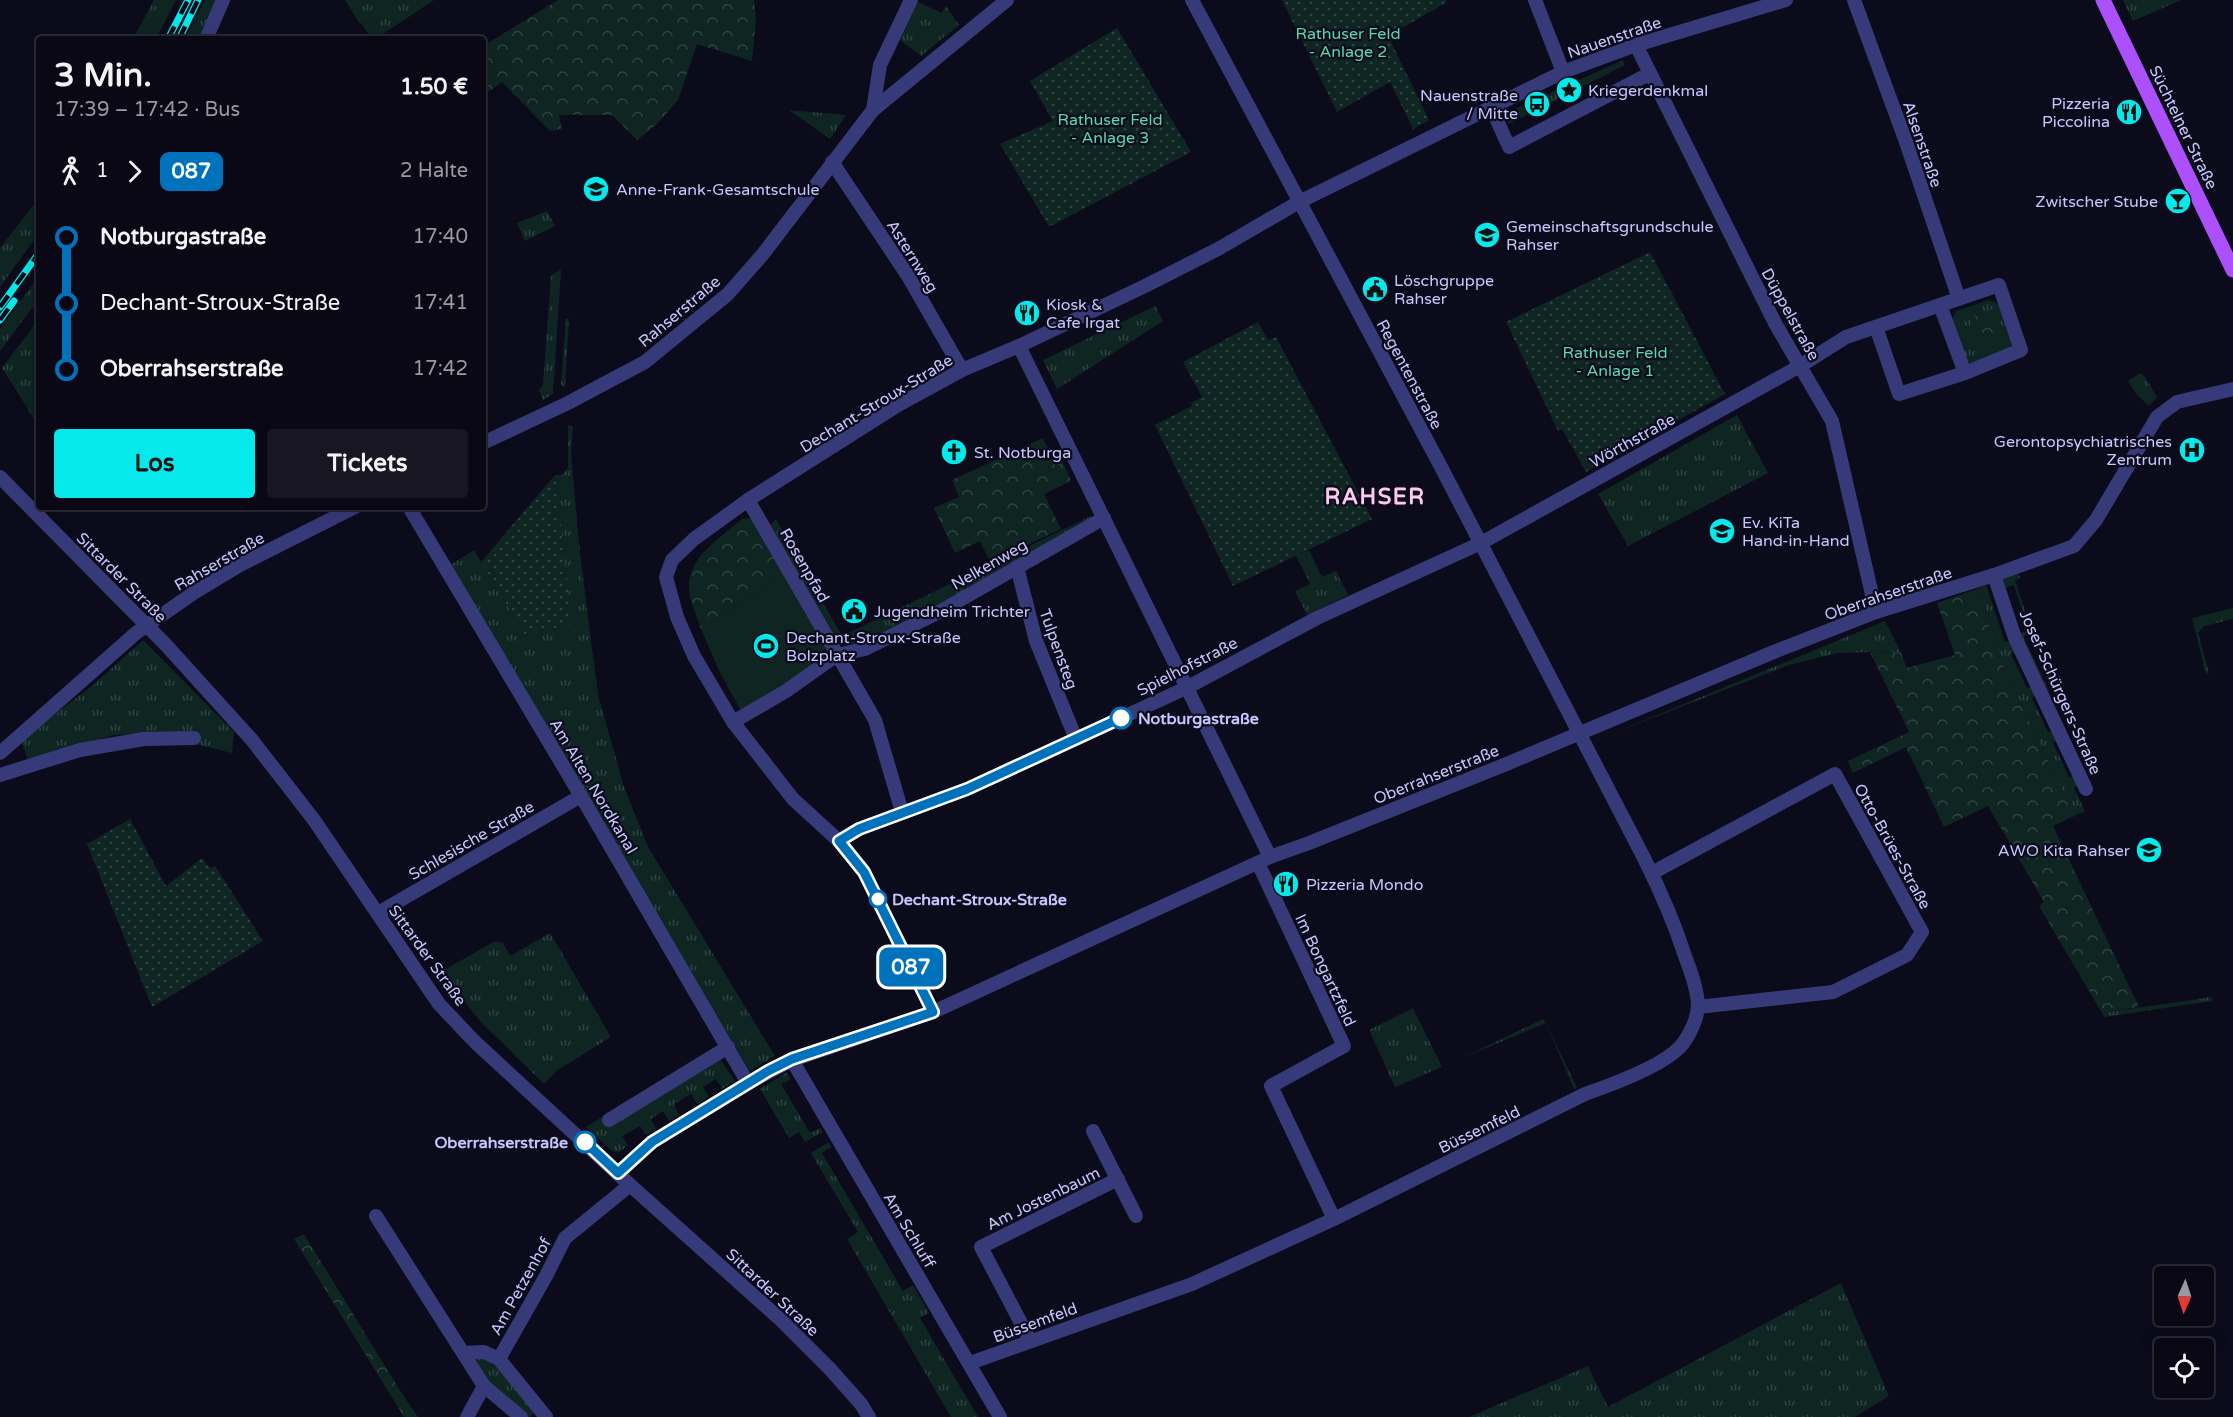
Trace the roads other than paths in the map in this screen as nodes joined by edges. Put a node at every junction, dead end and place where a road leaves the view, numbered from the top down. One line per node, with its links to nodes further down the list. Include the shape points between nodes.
1 (223, 0): 9 (street)
2 (910, 0): 14 (street, via 880,65)
3 (1007, 0): 14 (street, Rahserstraße)
4 (1192, 0): 16 (street, Regentenstraße)
5 (1535, 0): 11 (street)
6 (1786, 0): 10 (street, Nauenstraße)
7 (1854, 0): 18 (street, Alsenstraße)
8 (2103, 0): 17 (main road, Süchtelner Straße)
9 (207, 36)
10 (1636, 45): 11 (street, Nauenstraße); 12 (street, Düppelstraße)
11 (1563, 72): 13 (street, Nauenstraße)
12 (1649, 74): 13 (street, via 1509,147); 22 (street, Düppelstraße)
13 (1491, 107): 16 (street, Nauenstraße)
14 (873, 110): 15 (street, Rahserstraße)
15 (832, 162): 23 (street, Asternweg, via 908,276); 26 (street, Rahserstraße, via 728,294 645,362)
16 (1299, 202): 21 (street, Dechant-Stroux-Straße, via 1218,249); 32 (street, Regentenstraße)
17 (2233, 270)
18 (1959, 299): 19 (street); 24 (street, via 1999,285 2021,350)
19 (1940, 305): 20 (street); 24 (street)
20 (1876, 327): 22 (street, via 1846,337); 24 (street, via 1899,394)
21 (1019, 346): 23 (street, Dechant-Stroux-Straße); 31 (street)
22 (1800, 366): 32 (street, Wörthstraße); 35 (street, Düppelstraße, via 1832,421)
23 (962, 370): 28 (street, Dechant-Stroux-Straße, via 898,405)
24 (1965, 373)
25 (2233, 389): 34 (street, Oberrahserstraße, via 2177,402 2157,417 2096,520 2074,546)
26 (486, 442)
27 (0, 477): 36 (street, Sittarder Straße)
28 (748, 500): 37 (street, Rosenpfad); 39 (street, Dechant-Stroux-Straße, via 694,539 672,560 666,577 693,656)
29 (350, 510): 36 (street, Rahserstraße, via 240,565)
30 (411, 510): 46 (street, Am Alten Nordkanal)
31 (1104, 518): 33 (street, Nelkenweg); 38 (street)
32 (1481, 543): 38 (street, Spielhofstraße, via 1317,618); 40 (street, Regentenstraße)
33 (1017, 567): 37 (street, Nelkenweg, via 865,649); 42 (street, Tulpensteg, via 1036,641)
34 (1994, 575): 35 (street, Oberrahserstraße); 45 (street, Josef-Schürgers-Straße, via 2015,638)
35 (1876, 612): 40 (street, Oberrahserstraße)
36 (146, 626): 43 (street, Rahserstraße); 51 (street, Sittarder Straße, via 290,788)
37 (837, 655): 39 (street, Nelkenweg); 47 (street, Rosenpfad, via 875,720)
38 (1188, 687): 42 (street, Spielhofstraße); 49 (street)
39 (733, 722): 48 (street, Dechant-Stroux-Straße, via 793,799)
40 (1579, 733): 49 (street, Oberrahserstraße); 50 (street)
41 (194, 738): 44 (street, via 144,739 80,750)
42 (1076, 739): 47 (street, Spielhofstraße, via 967,789)
43 (0, 753)
44 (0, 775)
45 (2086, 789)
46 (581, 796): 51 (street, Schlesische Straße); 54 (street, Am Alten Nordkanal)
47 (902, 812): 48 (street, Spielhofstraße)
48 (839, 841): 53 (street, Dechant-Stroux-Straße, via 864,872)
49 (1264, 860): 53 (street, Oberrahserstraße); 64 (street, Im Bongartzfeld, via 1344,1046 1271,1086)
50 (1652, 873): 52 (street, via 1695,983); 52 (street, Otto-Brües-Straße, via 1835,774 1922,932 1907,955 1833,992)
51 (378, 913): 59 (street, Sittarder Straße, via 439,1004)
52 (1698, 1007): 64 (street, Büssemfeld, via 1680,1047 1664,1059)
53 (933, 1012): 55 (street, Oberrahserstraße)
54 (728, 1047): 56 (street, Am Alten Nordkanal); 57 (street)
55 (792, 1059): 56 (street, Oberrahserstraße); 68 (street, Am Schluff)
56 (748, 1083): 59 (street, Oberrahserstraße, via 652,1142)
57 (609, 1120)
58 (1093, 1131): 60 (street, Am Jostenbaum)
59 (618, 1173): 61 (street, Sittarder Straße)
60 (1118, 1179): 63 (street, Am Jostenbaum); 65 (street, Am Jostenbaum, via 981,1247)
61 (630, 1185): 67 (street, Am Petzenhof, via 565,1238); 73 (street, Sittarder Straße, via 781,1320 830,1369)
62 (376, 1216): 66 (street)
63 (1136, 1216)
64 (1334, 1219): 65 (street, Büssemfeld, via 1192,1284)
65 (1030, 1340): 68 (street, Büssemfeld)
66 (464, 1353): 67 (street, Am Petzenhof, via 484,1352); 69 (street)
67 (499, 1359): 72 (street, Am Petzenhof)
68 (970, 1363): 74 (street, Am Schluff)
69 (484, 1386): 70 (street); 71 (street)
70 (467, 1417)
71 (521, 1417)
72 (546, 1417)
73 (869, 1417)
74 (1000, 1417)

